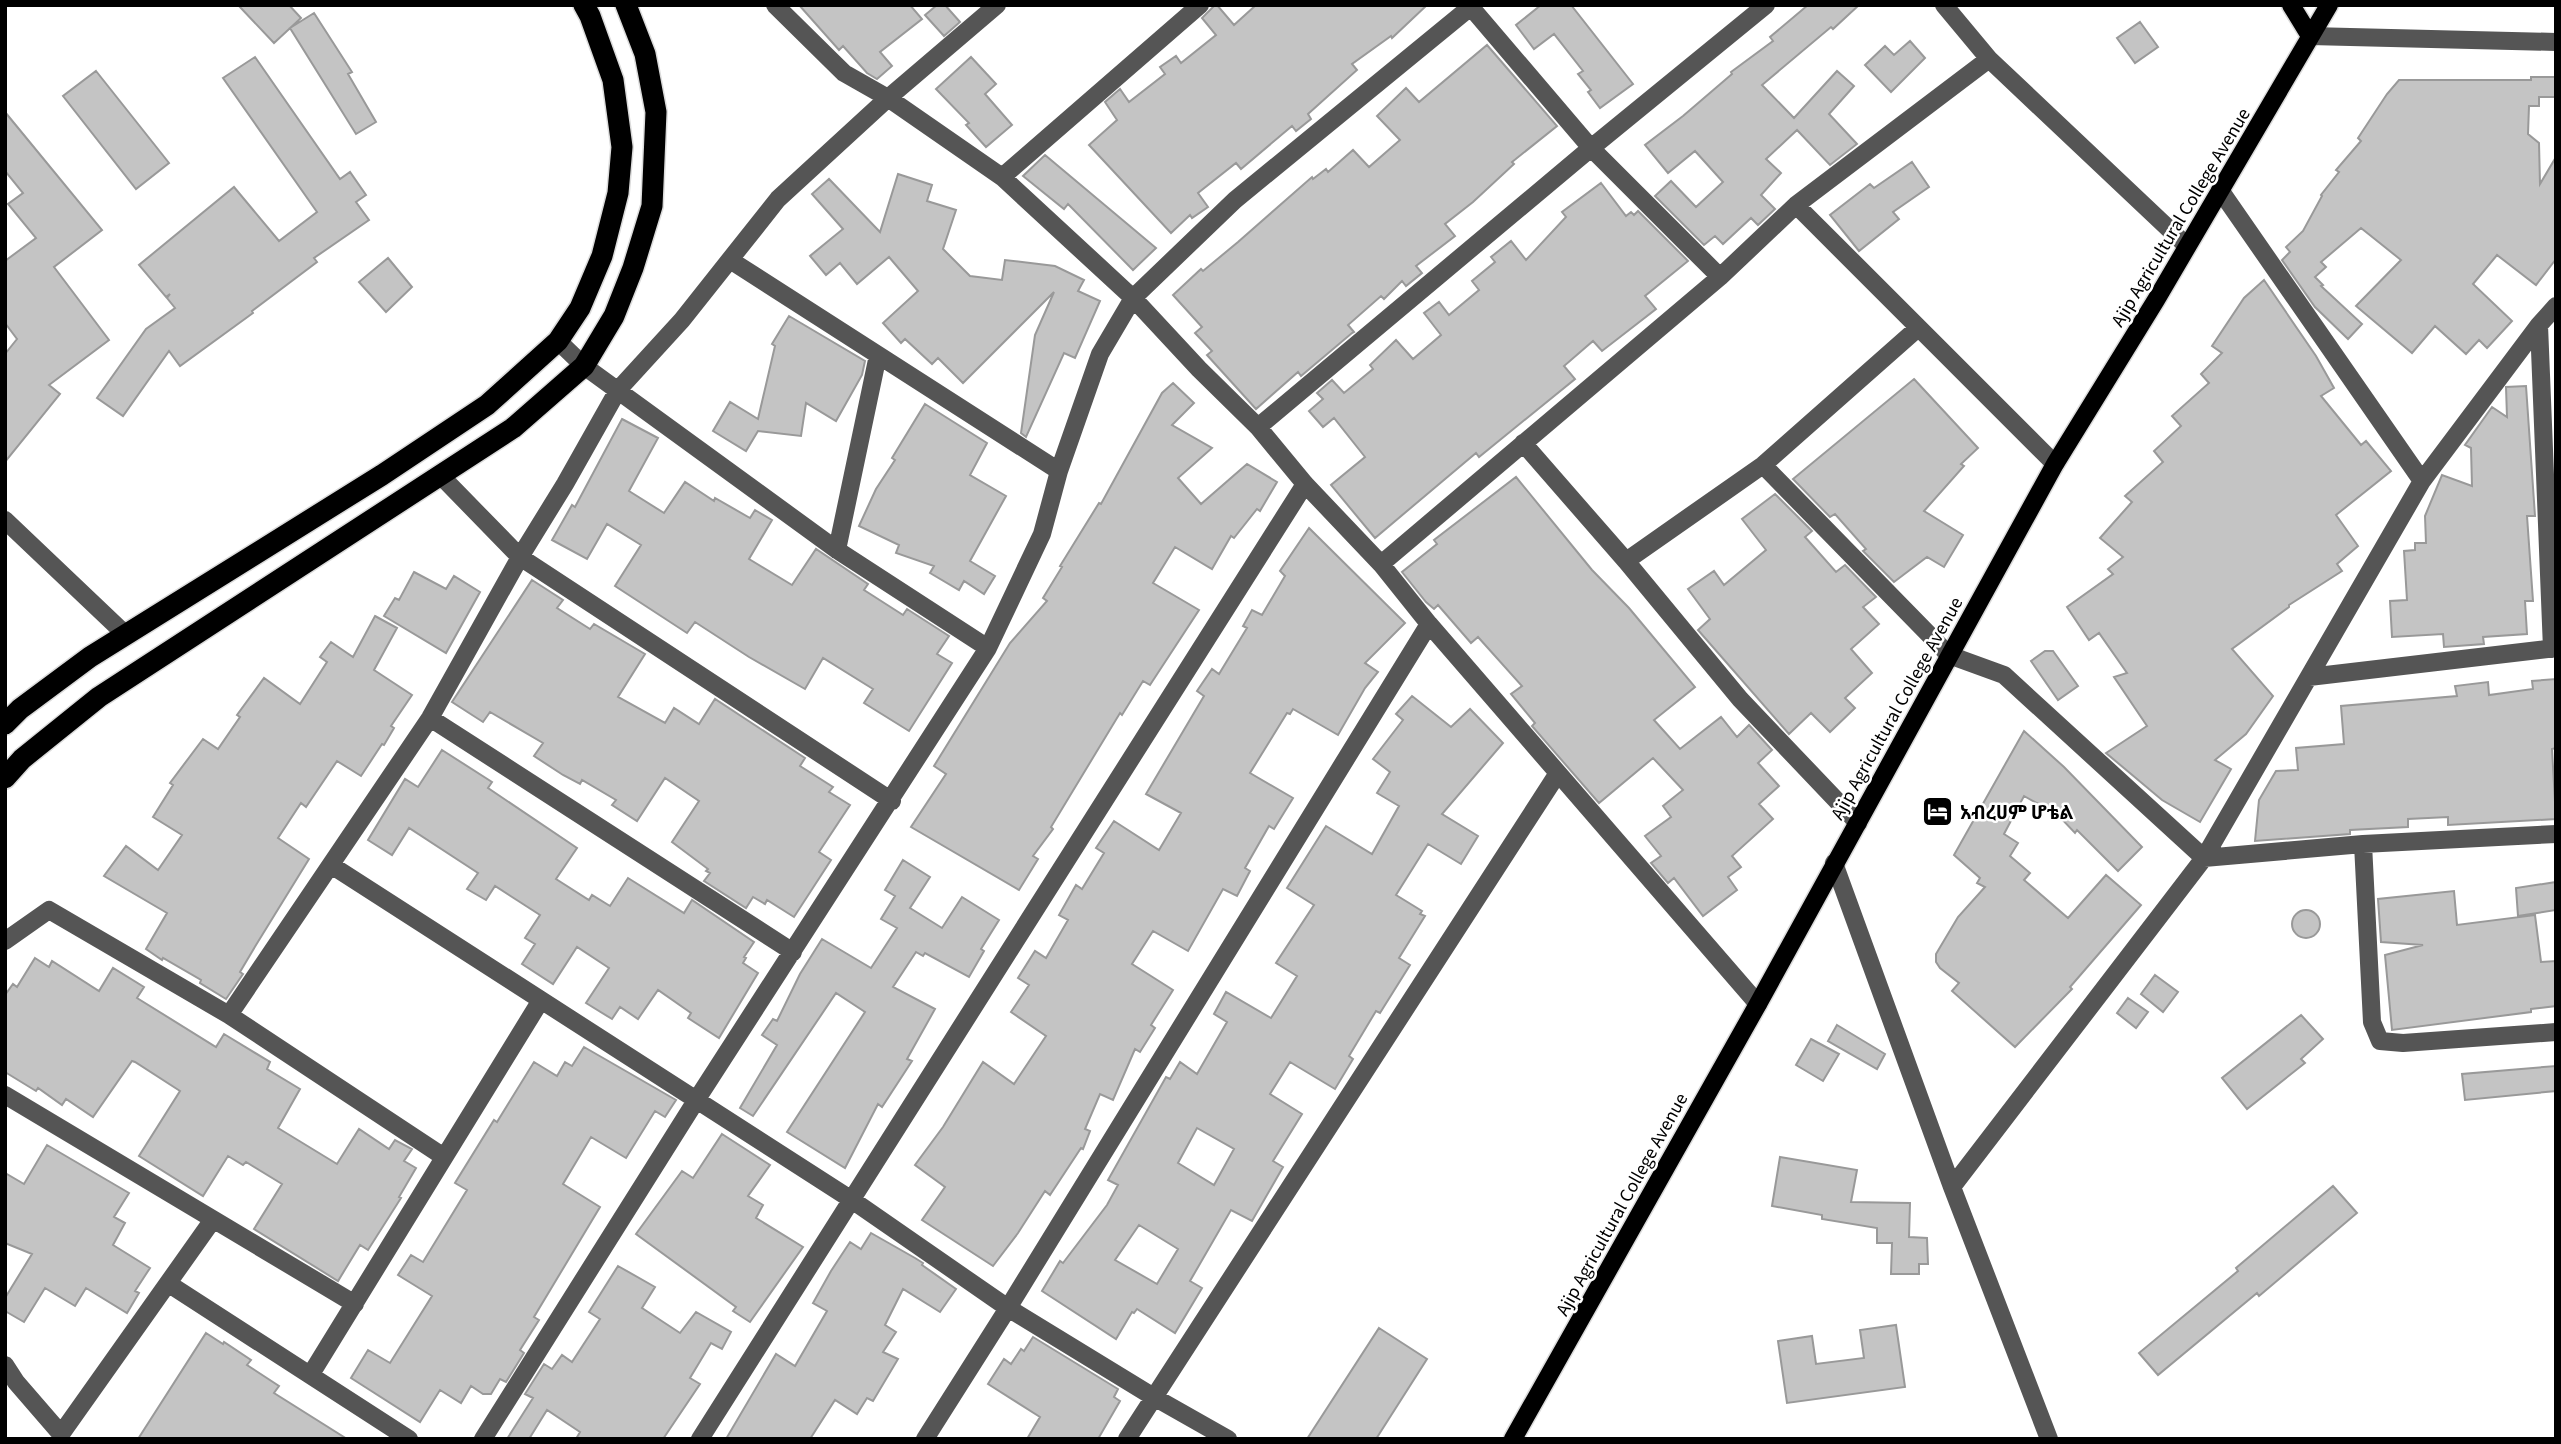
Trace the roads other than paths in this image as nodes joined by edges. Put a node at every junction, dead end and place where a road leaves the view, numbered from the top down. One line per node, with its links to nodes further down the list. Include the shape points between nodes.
1 (584, 5): 26 (highway, via 612,80 622,147 618,193 602,257 580,308)
2 (626, 5): 28 (highway, via 645,54 656,113 652,206 614,316)
3 (775, 5): 14 (street, via 844,73)
4 (997, 5): 14 (street)
5 (1200, 5): 16 (street)
6 (1766, 5): 15 (street)
7 (1944, 5): 13 (street)
8 (2291, 5): 11 (main road)
9 (2329, 5): 11 (main road, Ajip Agricultural College Avenue)
10 (1471, 6): 15 (street); 22 (street, via 1235,200)
11 (2310, 37): 12 (street); 17 (main road, Ajip Agricultural College Avenue)
12 (2556, 42)
13 (1989, 59): 18 (street); 19 (street)
14 (888, 98): 16 (street); 20 (street, via 778,199)
15 (1591, 148): 21 (street); 30 (street)
16 (1002, 177): 22 (street)
17 (2220, 190): 19 (main road, Ajip Agricultural College Avenue); 36 (street)
18 (1796, 205): 21 (street); 25 (street)
19 (2187, 246): 32 (main road, Ajip Agricultural College Avenue)
20 (730, 260): 27 (street); 29 (street)
21 (1720, 277): 31 (street)
22 (1133, 298): 30 (street); 34 (street, via 1100,354)
23 (2556, 306): 24 (street)
24 (2539, 325): 36 (street); 46 (street)
25 (1918, 328): 32 (street); 33 (street)
26 (558, 341): 28 (street); 44 (highway, via 487,405)
27 (878, 355): 34 (street); 39 (street)
28 (584, 366): 29 (street); 35 (highway, via 513,428)
29 (618, 390): 39 (street); 40 (street)
30 (1258, 427): 37 (street)
31 (1523, 443): 41 (street); 42 (street)
32 (2055, 464): 47 (main road, Ajip Agricultural College Avenue)
33 (1763, 465): 41 (street); 47 (street)
34 (1059, 471): 45 (street, via 1042,534)
35 (441, 476): 40 (street); 52 (highway, via 99,697)
36 (2422, 481): 48 (street)
37 (1305, 484): 42 (street); 70 (street)
38 (5, 520): 44 (street)
39 (837, 551): 45 (street)
40 (520, 557): 49 (street); 53 (street)
41 (1626, 561): 54 (street, via 1740,699)
42 (1381, 564): 43 (street)
43 (1429, 624): 51 (street); 74 (street)
44 (126, 635): 50 (highway, via 90,657)
45 (988, 648): 53 (street)
46 (2554, 648): 48 (street)
47 (1949, 655): 54 (main road, Ajip Agricultural College Avenue); 57 (street, via 2004,675)
48 (2309, 677): 57 (street)
49 (430, 718): 59 (street); 61 (street)
50 (5, 724)
51 (1558, 773): 63 (street); 77 (street)
52 (5, 778)
53 (892, 801): 61 (street)
54 (1858, 823): 58 (main road, Ajip Agricultural College Avenue)
55 (2556, 834): 56 (street)
56 (2363, 844): 57 (street); 65 (street, via 2372,1022 2380,1041)
57 (2204, 858): 69 (street)
58 (1834, 863): 63 (main road, Ajip Agricultural College Avenue); 69 (street)
59 (331, 865): 62 (street); 64 (street)
60 (5, 941): 64 (street, via 49,911)
61 (793, 953): 67 (street)
62 (541, 1000): 67 (street); 68 (street)
63 (1758, 1004): 85 (main road, Ajip Agricultural College Avenue)
64 (229, 1015): 68 (street)
65 (2556, 1032)
66 (5, 1095): 71 (street)
67 (698, 1099): 70 (street); 80 (street)
68 (444, 1157): 73 (street)
69 (1952, 1187): 86 (street)
70 (852, 1200): 74 (street); 81 (street)
71 (212, 1221): 72 (street); 73 (street)
72 (169, 1284): 76 (street); 78 (street)
73 (355, 1304): 76 (street)
74 (1008, 1308): 77 (street); 82 (street)
75 (5, 1365): 78 (street)
76 (311, 1374): 79 (street)
77 (1152, 1396): 83 (street); 84 (street)
78 (62, 1437)
79 (409, 1439)
80 (483, 1439)
81 (700, 1439)
82 (925, 1439)
83 (1127, 1439)
84 (1228, 1439)
85 (1513, 1439)
86 (2049, 1439)

